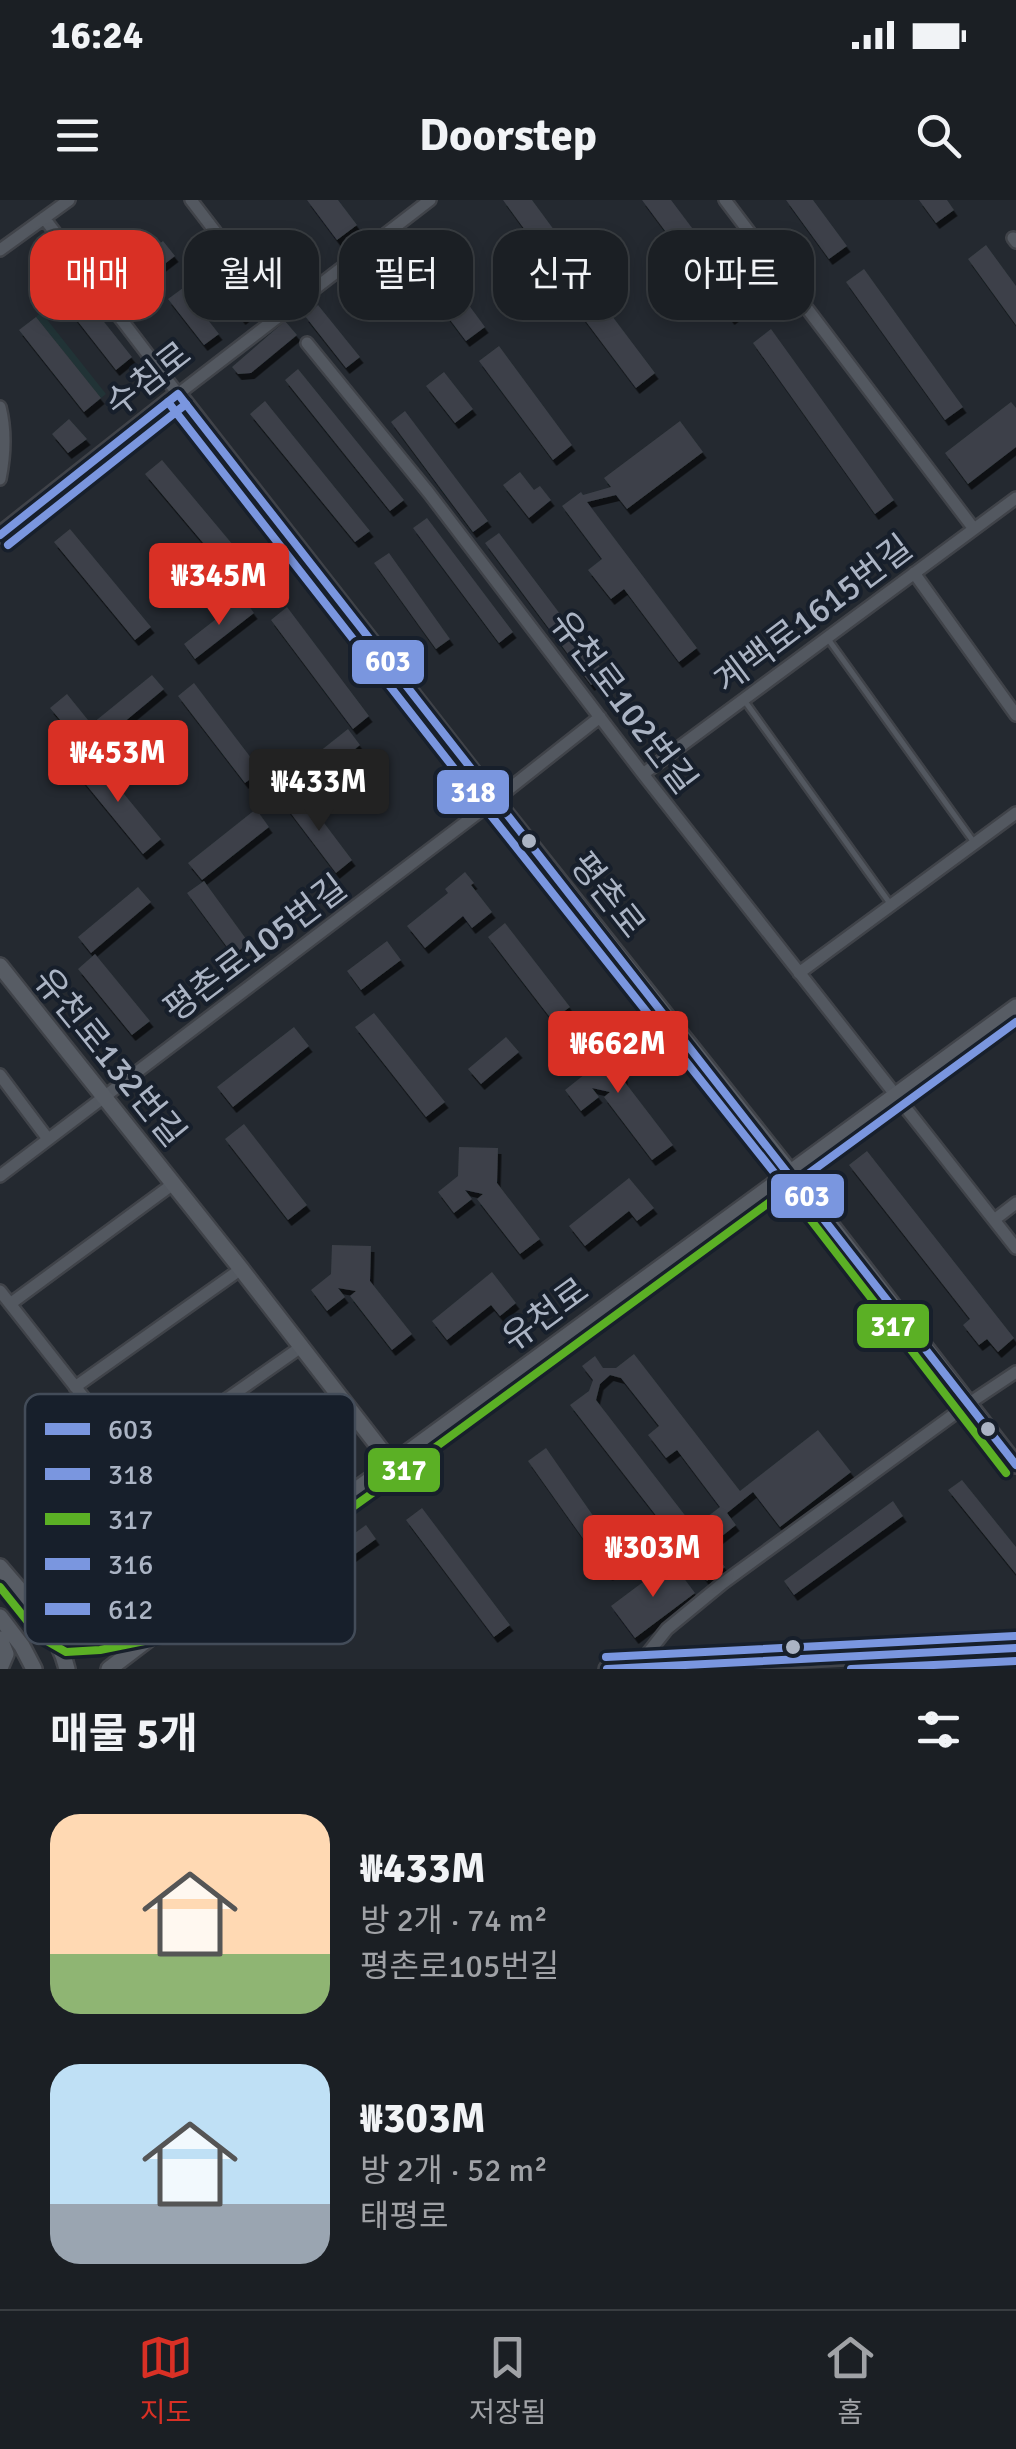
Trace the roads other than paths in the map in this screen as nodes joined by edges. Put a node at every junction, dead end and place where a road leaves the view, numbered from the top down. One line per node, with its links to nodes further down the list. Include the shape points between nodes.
1 (69, 200): 5 (street)
2 (191, 200): 6 (street)
3 (430, 200): 8 (street, 수침로)
4 (726, 200): 15 (street)
5 (44, 218): 7 (street); 11 (street, 평촌로)
6 (214, 230)
7 (0, 250)
8 (319, 286)
9 (275, 320): 11 (street, 수침로)
10 (306, 343): 20 (street, 유천로102번길)
11 (178, 394): 16 (main road, 수침로); 23 (main road, 평촌로)
12 (0, 406): 13 (street)
13 (0, 478)
14 (1016, 498): 15 (street, 계백로1615번길)
15 (974, 529): 17 (street, 계백로1615번길)
16 (0, 535)
17 (914, 574): 18 (street, 계백로1615번길); 21 (street)
18 (827, 638): 19 (street, 계백로1615번길); 25 (lane)
19 (743, 700): 22 (street, 계백로1615번길); 26 (lane)
20 (600, 716): 22 (street, 유천로102번길); 23 (street, 평촌로105번길)
21 (1016, 716)
22 (643, 774): 28 (street, 유천로102번길)
23 (495, 800): 32 (street, 평촌로105번길); 34 (main road, 평촌로)
24 (1016, 813): 25 (street)
25 (975, 844): 26 (street)
26 (891, 905): 28 (street)
27 (0, 966): 32 (main road, 유천로132번길)
28 (798, 973): 31 (street, 유천로102번길)
29 (1016, 1007): 31 (main road, 유천로)
30 (0, 1076): 33 (street)
31 (895, 1096): 34 (main road, 유천로); 38 (street, 유천로102번길)
32 (104, 1097): 33 (street, 평촌로105번길); 36 (main road, 유천로132번길)
33 (48, 1140): 35 (street, 평촌로105번길)
34 (790, 1172): 49 (main road, 평촌로); 51 (main road, 유천로)
35 (0, 1176)
36 (174, 1184): 40 (main road, 유천로132번길); 42 (street, 유천로132번길)
37 (1016, 1204): 38 (street)
38 (994, 1220): 39 (street, 유천로102번길)
39 (1016, 1248)
40 (241, 1270): 43 (main road, 유천로132번길); 45 (street)
41 (0, 1291): 42 (street)
42 (10, 1304): 45 (street)
43 (301, 1347): 47 (street); 48 (main road, 유천로132번길)
44 (1016, 1372): 49 (street)
45 (76, 1387): 46 (street)
46 (81, 1394)
47 (234, 1394)
48 (338, 1394)
49 (968, 1404): 52 (main road, 평촌로); 63 (street, via 724,1583 667,1629)
50 (355, 1416): 51 (main road, 유천로132번길)
51 (392, 1464): 53 (main road, 유천로)
52 (1016, 1466)
53 (355, 1490)
54 (0, 1566): 55 (main road)
55 (25, 1598)
56 (0, 1617): 64 (main road)
57 (0, 1639): 62 (main road, via 6,1654)
58 (57, 1644): 65 (main road)
59 (142, 1644): 66 (main road, 유천로)
60 (1016, 1648): 61 (main road)
61 (841, 1663): 63 (main road)
62 (0, 1668)
63 (637, 1668): 67 (main road)
64 (34, 1669)
65 (67, 1669)
66 (109, 1669)
67 (607, 1669)

